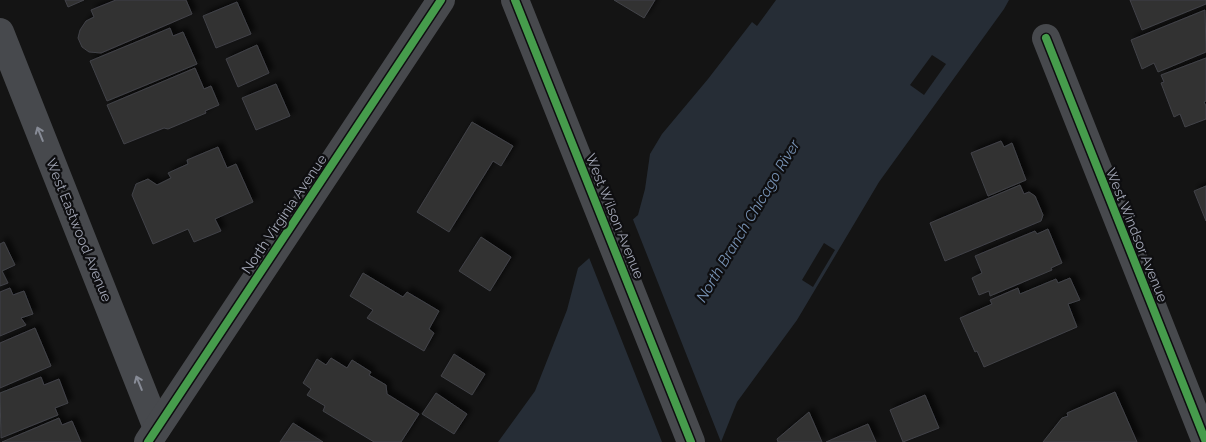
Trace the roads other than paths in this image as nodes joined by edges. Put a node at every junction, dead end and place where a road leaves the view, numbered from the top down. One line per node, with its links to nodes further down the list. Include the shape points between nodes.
1 (441, 0): 5 (street, North Virginia Avenue)
2 (515, 0): 6 (street, West Wilson Avenue)
3 (0, 32): 5 (street, West Eastwood Avenue, one-way to 3)
4 (1046, 38): 7 (street, West Windsor Avenue)
5 (153, 435)
6 (691, 442)
7 (1206, 442)

